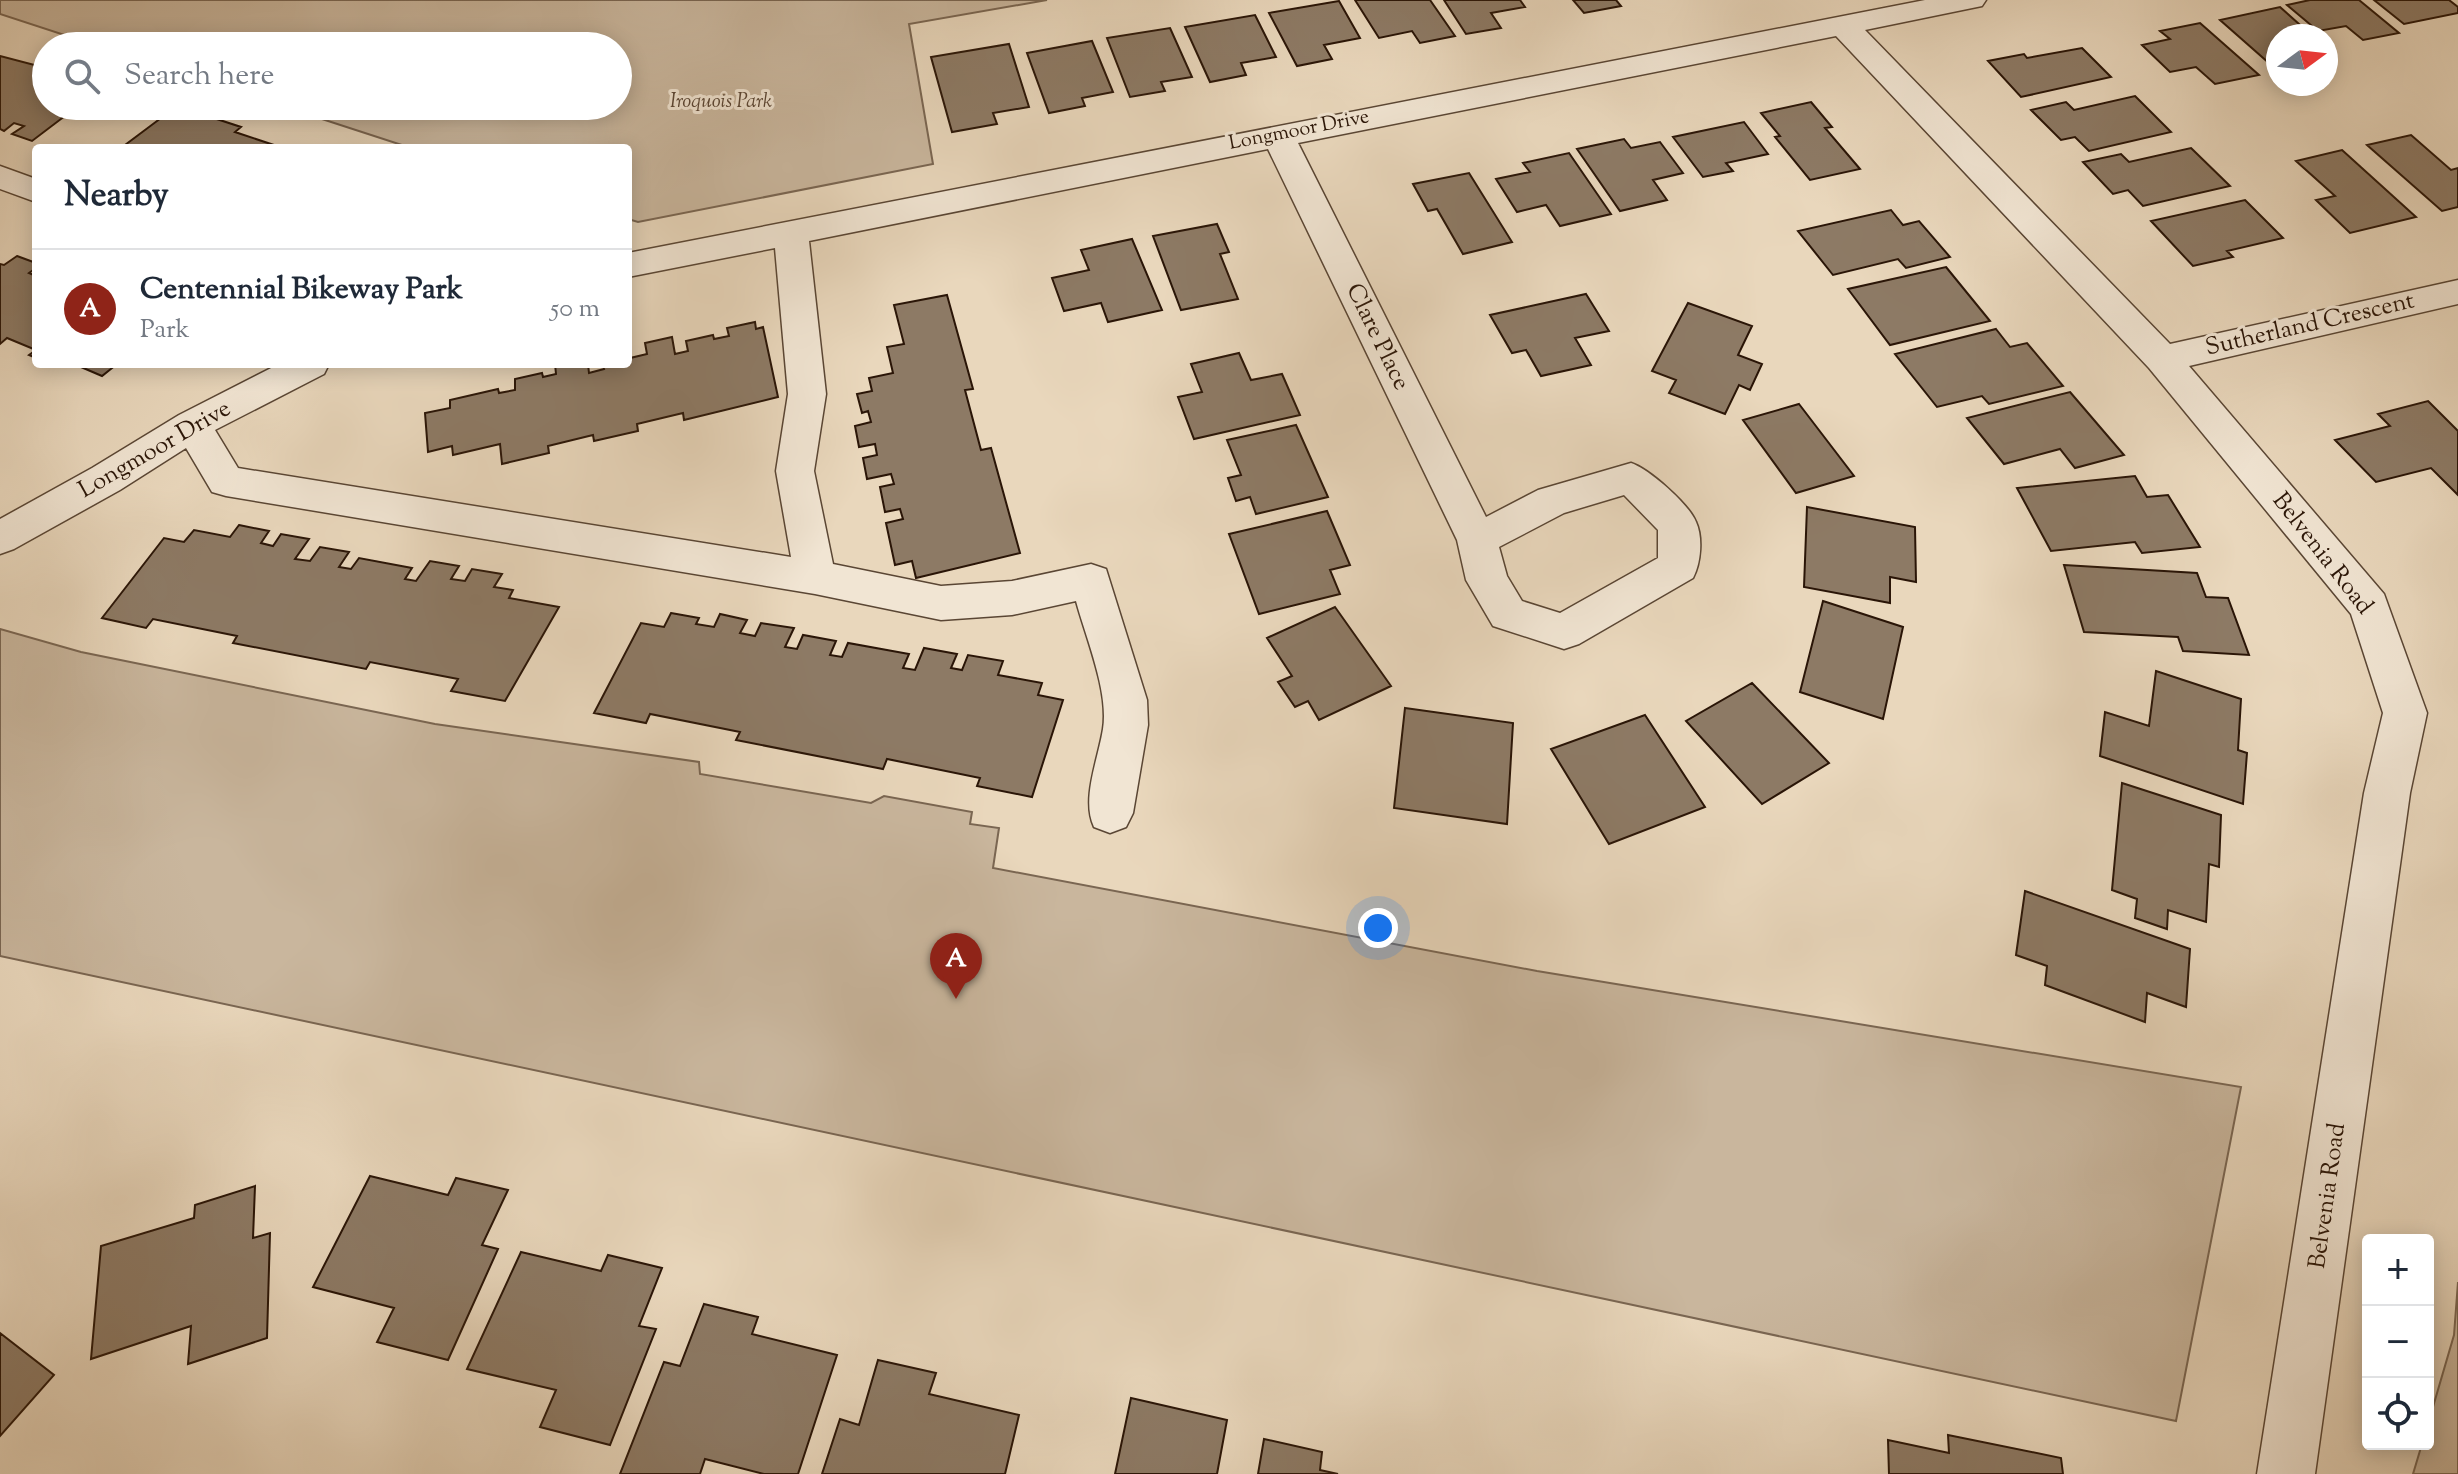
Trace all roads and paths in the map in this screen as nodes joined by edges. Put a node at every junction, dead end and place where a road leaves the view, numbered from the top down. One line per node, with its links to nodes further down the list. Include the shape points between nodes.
1 (1971, 0): 2 (street, Longmoor Drive)
2 (1844, 26): 3 (street, Longmoor Drive); 9 (street, Belvenia Road)
3 (1277, 135): 6 (street, Longmoor Drive); 13 (street, Clare Place)
4 (0, 177): 5 (street)
5 (32, 189)
6 (791, 232): 7 (street, Longmoor Drive); 14 (street, via 807,394 795,471)
7 (632, 264)
8 (2458, 292): 9 (street, Sutherland Crescent)
9 (2162, 359): 16 (street, Belvenia Road, via 2369,606 2405,713 2387,793)
10 (303, 368): 11 (street, Longmoor Drive)
11 (192, 425): 12 (street, Longmoor Drive); 14 (street, via 226,481)
12 (0, 538)
13 (1477, 540): 13 (street, Clare Place, via 1487,580 1508,614 1564,632 1679,566 1678,525 1631,478 1552,501)
14 (815, 577): 15 (street, via 941,603 1012,598 1091,581 1125,700 1126,725)
15 (1110, 813)
16 (2286, 1474)

